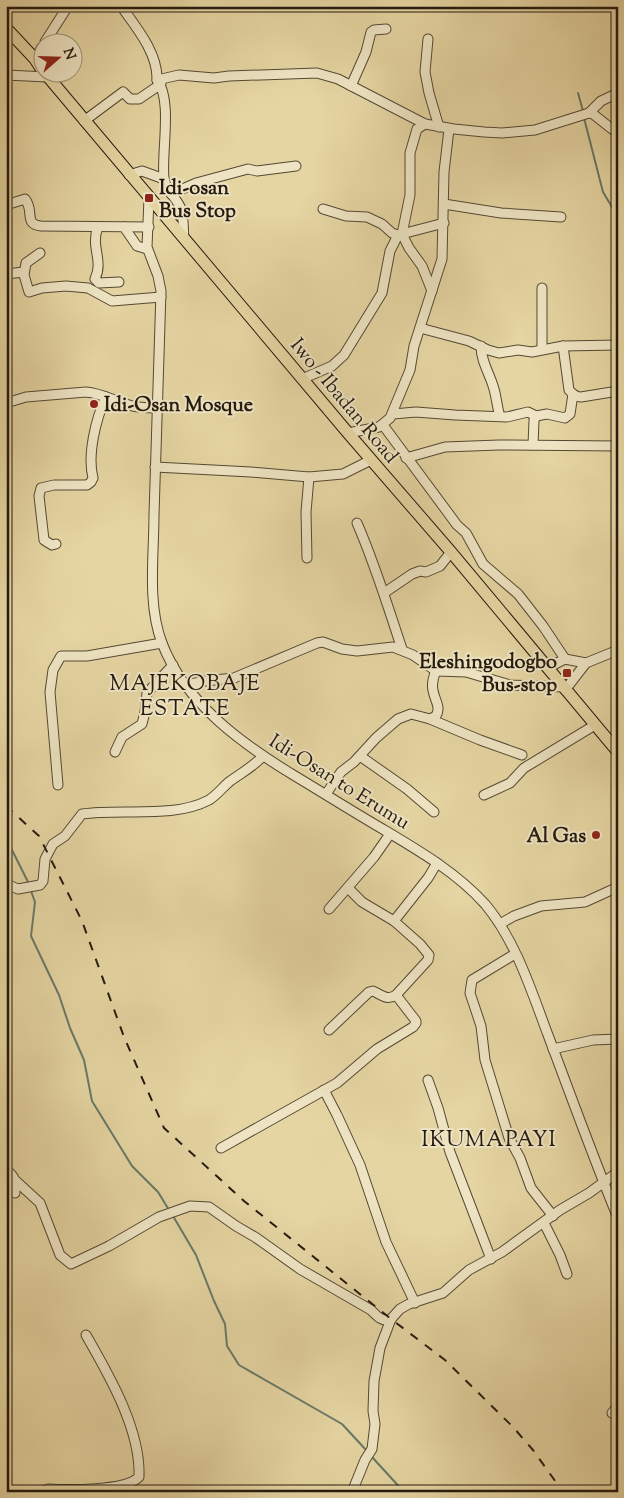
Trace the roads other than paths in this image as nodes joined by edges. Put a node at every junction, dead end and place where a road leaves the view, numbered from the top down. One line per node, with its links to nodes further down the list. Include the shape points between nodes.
1 (68, 6): 5 (street)
2 (121, 6): 11 (street, via 148,46 158,69)
3 (6, 28): 7 (main road, Iwo - Ibadan Road)
4 (386, 29): 12 (street, via 372,32)
5 (51, 32)
6 (428, 39): 17 (street, via 425,72 429,93)
7 (32, 56)
8 (32, 74): 9 (street)
9 (6, 75)
10 (52, 82): 15 (main road, Iwo - Ibadan Road)
11 (159, 82): 12 (street, via 179,75 214,78 308,73 327,75); 15 (street, via 139,98 130,100 123,92); 21 (street, via 164,98)
12 (351, 86): 16 (street, via 416,119)
13 (618, 93): 14 (street, via 601,101)
14 (589, 113): 17 (street, via 535,130 502,133); 18 (street)
15 (84, 121): 20 (main road, Iwo - Ibadan Road)
16 (421, 126): 17 (street); 32 (street, via 410,152 410,196)
17 (446, 128): 24 (street)
18 (618, 132)
19 (296, 166): 22 (street, via 258,171 248,169 196,183)
20 (129, 175): 21 (street, via 142,170); 23 (main road, Iwo - Ibadan Road)
21 (164, 179): 22 (street)
22 (171, 194): 33 (street, via 181,210)
23 (149, 198): 31 (street, Idi-Osan to Erumu); 33 (main road, Iwo - Ibadan Road)
24 (444, 204): 27 (street, via 501,213); 28 (street)
25 (6, 205): 29 (street, via 24,199 34,225)
26 (323, 209): 32 (street, via 346,216 368,217 392,233)
27 (561, 217)
28 (444, 224): 32 (street); 40 (street, via 442,259)
29 (98, 227): 30 (street); 38 (street, via 94,237 99,270 95,279 99,283)
30 (124, 227): 31 (street); 34 (street, via 137,246)
31 (148, 227): 34 (street, Idi-Osan to Erumu)
32 (400, 234): 40 (street, via 422,266); 47 (street, via 388,261 382,294 344,355 332,366)
33 (184, 239): 47 (main road, Iwo - Ibadan Road)
34 (147, 249): 41 (street, Idi-Osan to Erumu, via 158,276)
35 (40, 253): 36 (street, via 26,263)
36 (24, 272): 37 (street); 41 (street, via 29,292 66,286 88,288 112,301)
37 (6, 274)
38 (119, 282)
39 (542, 288): 46 (street)
40 (432, 291): 42 (street)
41 (161, 297): 52 (street, Idi-Osan to Erumu)
42 (420, 328): 44 (street); 53 (street, via 410,370)
43 (618, 345): 45 (street)
44 (481, 346): 46 (street, via 505,353); 54 (street, via 498,405)
45 (563, 346): 46 (street); 49 (street)
46 (542, 349)
47 (302, 379): 57 (main road, Iwo - Ibadan Road)
48 (618, 391): 49 (street, via 581,397)
49 (572, 394): 55 (street, via 568,417)
50 (106, 397): 51 (street, via 86,392 26,397); 52 (street, via 143,408); 65 (street, via 98,417 92,450 91,482 87,485 41,488 44,540)
51 (6, 403)
52 (157, 408): 62 (street, Idi-Osan to Erumu)
53 (392, 414): 54 (street); 56 (street)
54 (496, 416): 55 (street, via 528,412)
55 (536, 416): 58 (street)
56 (383, 425): 57 (street); 60 (street)
57 (348, 433): 61 (main road, Iwo - Ibadan Road)
58 (533, 445): 59 (street); 60 (street, via 444,447)
59 (618, 446)
60 (406, 458): 72 (street, via 466,533 483,564 518,594)
61 (371, 460): 63 (street, via 343,474); 66 (main road, Iwo - Ibadan Road)
62 (155, 467): 63 (street); 69 (street, Idi-Osan to Erumu, via 153,593)
63 (309, 477): 67 (street)
64 (357, 523): 68 (street)
65 (56, 544)
66 (451, 552): 68 (street, via 440,566 412,574); 75 (main road, Iwo - Ibadan Road)
67 (307, 558)
68 (384, 593): 70 (street)
69 (162, 643): 74 (street, Idi-Osan to Erumu); 86 (street, via 87,656 61,656 53,670 50,692)
70 (402, 649): 76 (street); 77 (street, via 357,651 317,643 234,678)
71 (618, 650): 73 (street)
72 (565, 659): 73 (street); 75 (street)
73 (586, 663): 78 (street)
74 (173, 665): 77 (street, Idi-Osan to Erumu); 81 (street, via 147,693 142,724 122,737)
75 (547, 668): 78 (main road, Iwo - Ibadan Road)
76 (436, 671): 78 (street, via 466,672 510,685); 79 (street, via 432,688 439,711)
77 (186, 685): 84 (street, Idi-Osan to Erumu, via 203,707)
78 (564, 689): 80 (main road, Iwo - Ibadan Road)
79 (430, 719): 83 (street); 85 (street, via 405,715 376,738)
80 (595, 725): 82 (main road, Iwo - Ibadan Road); 88 (street, via 524,768 510,783)
81 (115, 752)
82 (618, 752)
83 (522, 755)
84 (263, 756): 87 (street, Idi-Osan to Erumu); 92 (street, via 216,795 185,809 82,814 65,836 53,844 45,859 40,885 18,889)
85 (360, 756): 87 (street, via 341,772); 89 (street)
86 (58, 785)
87 (326, 794): 90 (street, Idi-Osan to Erumu)
88 (484, 795)
89 (434, 812)
90 (390, 834): 91 (street, Idi-Osan to Erumu); 94 (street)
91 (437, 863): 96 (street); 97 (street, Idi-Osan to Erumu, via 484,904)
92 (6, 884)
93 (618, 887): 97 (street, via 585,902 541,906)
94 (348, 888): 95 (street); 96 (street, via 362,902)
95 (329, 909)
96 (394, 921): 99 (street, via 429,955)
97 (500, 924): 98 (street, Idi-Osan to Erumu)
98 (515, 954): 102 (street, Idi-Osan to Erumu); 111 (street, via 472,980 470,993 481,1026 485,1060 509,1138 531,1188)
99 (396, 995): 100 (street, via 386,998 370,992); 104 (street, via 416,1023)
100 (328, 1030)
101 (618, 1039): 102 (street, via 592,1040)
102 (553, 1049): 109 (street, Idi-Osan to Erumu)
103 (428, 1080): 114 (street, via 450,1152)
104 (324, 1090): 105 (street); 116 (street, via 360,1165 386,1242)
105 (221, 1148)
106 (6, 1170): 108 (street)
107 (618, 1172): 109 (street)
108 (16, 1181): 110 (street); 117 (street, via 40,1203 60,1255 71,1264 159,1217 190,1206 209,1207 379,1318)
109 (604, 1183): 111 (street); 112 (street, Idi-Osan to Erumu)
110 (15, 1193)
111 (553, 1216): 113 (street)
112 (618, 1218)
113 (544, 1223): 114 (street); 115 (street)
114 (491, 1258): 116 (street, via 469,1270 443,1293)
115 (567, 1274)
116 (415, 1303): 117 (street, via 400,1309)
117 (392, 1319): 122 (street, via 380,1348 374,1381 372,1449)
118 (86, 1335): 121 (street, via 112,1379 140,1460 139,1477 135,1482 109,1488 48,1489)
119 (618, 1406): 120 (street)
120 (612, 1414)
121 (41, 1492)
122 (352, 1492)

